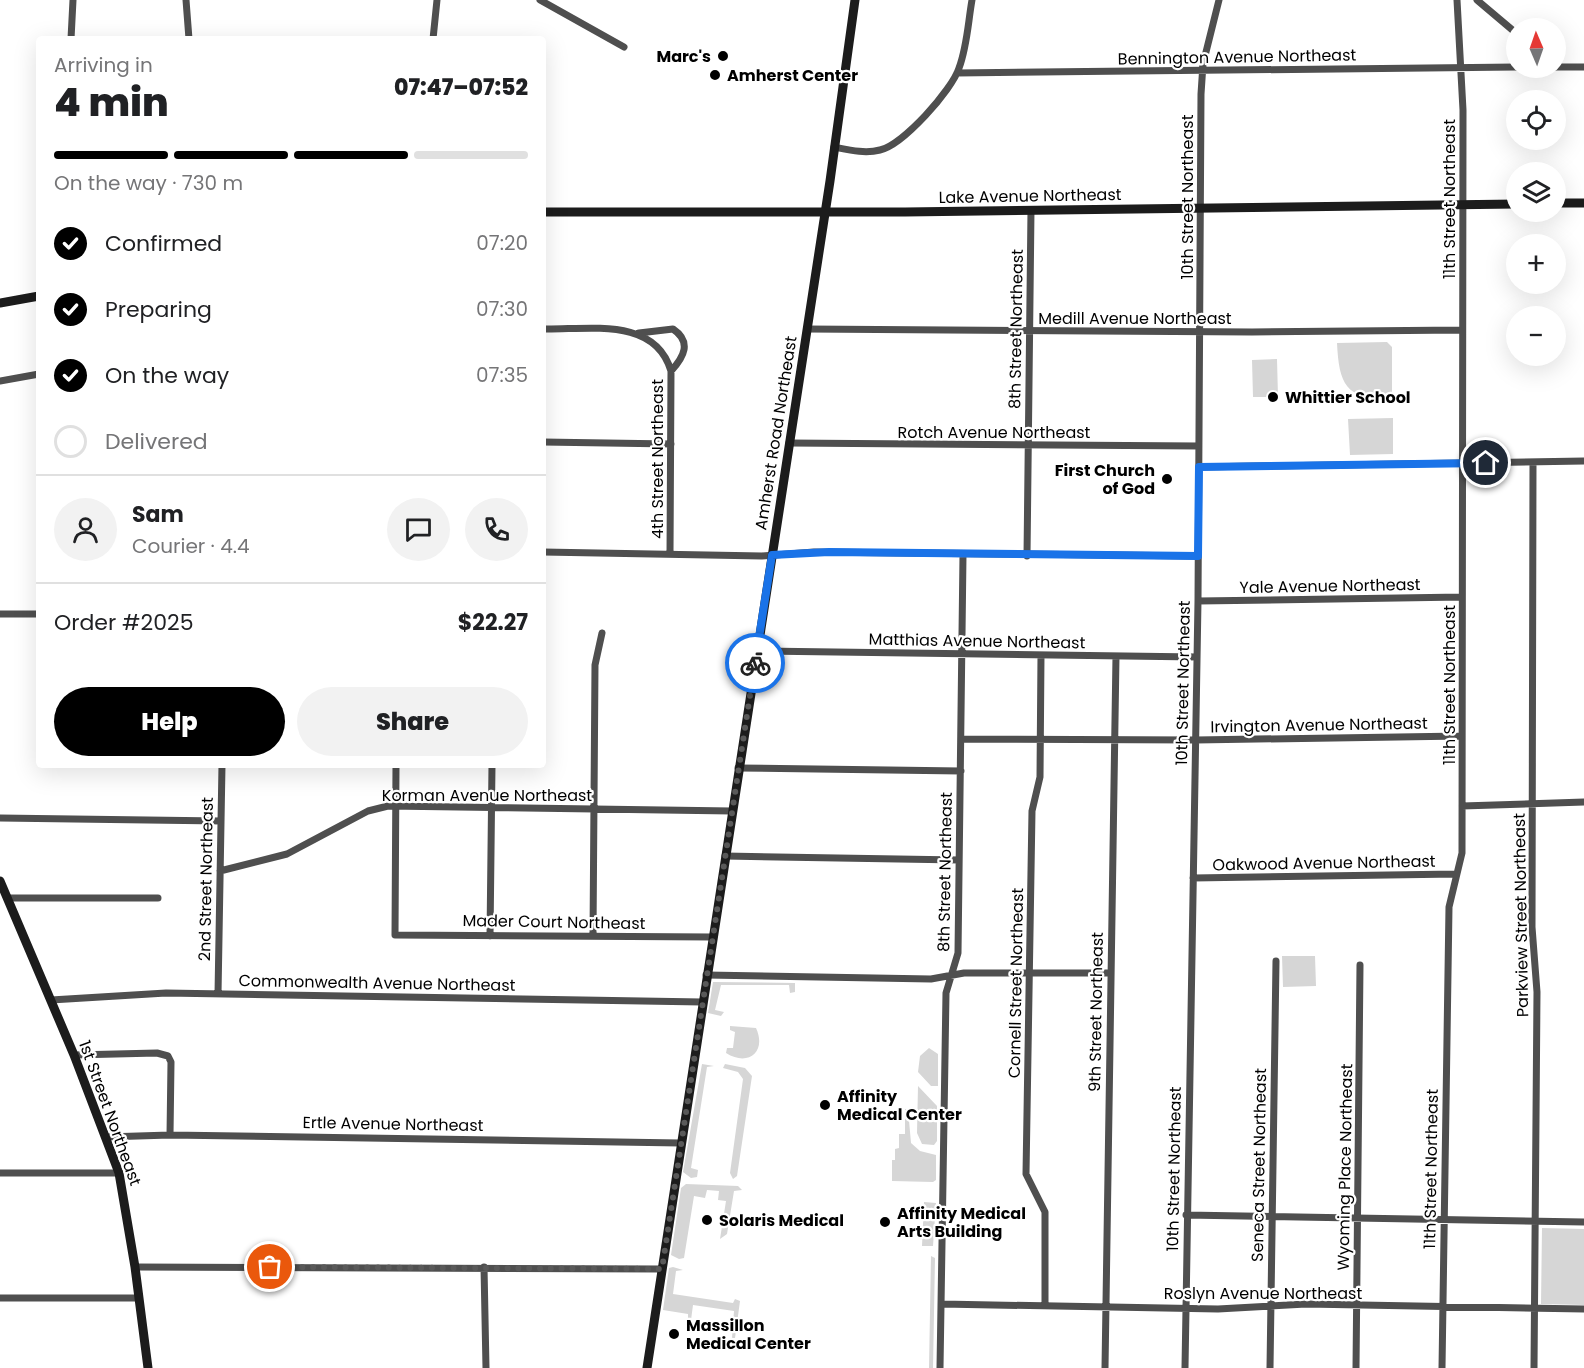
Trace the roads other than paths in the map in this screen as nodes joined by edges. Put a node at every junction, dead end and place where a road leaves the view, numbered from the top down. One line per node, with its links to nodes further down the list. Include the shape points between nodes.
1 (73, 0): 11 (street)
2 (186, 0): 12 (street)
3 (437, 0): 13 (street)
4 (540, 0): 14 (street)
5 (855, 0): 21 (street, Amherst Road Northeast)
6 (972, 0): 20 (street)
7 (1219, 0): 19 (street, 10th Street Northeast)
8 (1457, 0): 17 (street, 11th Street Northeast)
9 (1477, 0): 10 (street)
10 (1506, 25)
11 (71, 36)
12 (189, 36)
13 (432, 36)
14 (624, 47)
15 (1566, 66): 16 (street)
16 (1584, 67)
17 (1462, 68): 18 (street, Bennington Avenue Northeast); 19 (street, Bennington Avenue Northeast); 25 (street, 11th Street Northeast)
18 (1506, 68)
19 (1202, 72): 20 (street, Bennington Avenue Northeast); 26 (street, 10th Street Northeast)
20 (957, 74): 21 (street, via 904,136 887,148 859,151)
21 (834, 147): 29 (street, Amherst Road Northeast)
22 (1566, 203): 23 (street)
23 (1584, 203)
24 (1506, 204): 25 (street, Lake Avenue Northeast)
25 (1462, 205): 26 (street, Lake Avenue Northeast); 34 (street, 11th Street Northeast)
26 (1201, 209): 27 (street, Lake Avenue Northeast); 36 (street, 10th Street Northeast)
27 (1031, 210): 29 (street, Lake Avenue Northeast); 35 (street, 8th Street Northeast)
28 (546, 212): 29 (street, Lake Avenue Northeast)
29 (825, 212): 33 (street, Amherst Road Northeast)
30 (36, 297): 31 (street)
31 (0, 303)
32 (546, 329): 37 (street)
33 (807, 329): 35 (street, Medill Avenue Northeast); 42 (street, Amherst Road Northeast)
34 (1462, 330): 36 (street, Medill Avenue Northeast); 48 (street, 11th Street Northeast)
35 (1030, 331): 36 (street, Medill Avenue Northeast); 44 (street, 8th Street Northeast)
36 (1200, 331): 45 (street, 10th Street Northeast)
37 (639, 333): 38 (street, via 658,345); 38 (street, 4th Street Northeast, via 667,328 679,334 685,351)
38 (671, 371): 43 (street, 4th Street Northeast)
39 (36, 375): 40 (street)
40 (0, 381)
41 (546, 442): 43 (street)
42 (789, 443): 44 (street, Rotch Avenue Northeast); 52 (street, Amherst Road Northeast)
43 (671, 444): 51 (street, 4th Street Northeast)
44 (1028, 446): 45 (street, Rotch Avenue Northeast); 54 (street, 8th Street Northeast)
45 (1199, 446): 49 (street, 10th Street Northeast)
46 (1584, 461): 47 (street)
47 (1533, 462): 48 (street); 77 (street, Parkview Street Northeast)
48 (1462, 463): 49 (street); 56 (street, 11th Street Northeast)
49 (1199, 467): 55 (street, 10th Street Northeast)
50 (546, 552): 51 (street)
51 (670, 554): 52 (street)
52 (772, 555): 53 (street); 61 (street, Amherst Road Northeast)
53 (963, 555): 54 (street); 62 (street, 8th Street Northeast)
54 (1027, 556): 55 (street)
55 (1198, 556): 57 (street, 10th Street Northeast)
56 (1462, 597): 57 (street, Yale Avenue Northeast); 66 (street, 11th Street Northeast)
57 (1198, 601): 65 (street, 10th Street Northeast)
58 (0, 614): 59 (street)
59 (36, 614)
60 (602, 633): 81 (street, via 595,665)
61 (757, 651): 62 (street, Matthias Avenue Northeast); 74 (street, Amherst Road Northeast)
62 (962, 654): 63 (street, Matthias Avenue Northeast); 67 (street, 8th Street Northeast)
63 (1041, 656): 64 (street, Matthias Avenue Northeast); 68 (street, Cornell Street Northeast)
64 (1116, 657): 65 (street, Matthias Avenue Northeast); 69 (street, 9th Street Northeast)
65 (1197, 657): 70 (street, 10th Street Northeast)
66 (1462, 736): 70 (street, Irvington Avenue Northeast); 79 (street, 11th Street Northeast)
67 (961, 739): 68 (street, Irvington Avenue Northeast); 75 (street, 8th Street Northeast)
68 (1040, 740): 69 (street, Irvington Avenue Northeast); 98 (street, Cornell Street Northeast, via 1039,788 1032,811)
69 (1114, 740): 70 (street, Irvington Avenue Northeast); 99 (street, 9th Street Northeast)
70 (1196, 740): 89 (street, 10th Street Northeast)
71 (222, 768): 84 (street, 2nd Street Northeast)
72 (396, 768): 78 (street)
73 (492, 768): 80 (street)
74 (738, 768): 75 (street); 82 (street, Amherst Road Northeast)
75 (961, 771): 86 (street, 8th Street Northeast)
76 (1584, 802): 77 (street)
77 (1533, 804): 79 (street); 115 (street, Parkview Street Northeast)
78 (396, 806): 80 (street, Korman Avenue Northeast); 87 (street, Korman Avenue Northeast, via 368,811 287,854); 93 (street, Mader Court Northeast, via 395,935)
79 (1462, 806): 88 (street, 11th Street Northeast, via 1462,853)
80 (491, 808): 81 (street, Korman Avenue Northeast); 93 (street)
81 (594, 809): 82 (street, Korman Avenue Northeast); 94 (street)
82 (732, 811): 85 (street, Amherst Road Northeast)
83 (0, 818): 84 (street)
84 (221, 821): 87 (street, 2nd Street Northeast)
85 (725, 856): 86 (street); 95 (street, Amherst Road Northeast)
86 (959, 860): 101 (street, 8th Street Northeast, via 958,953)
87 (220, 871): 102 (street, 2nd Street Northeast)
88 (1456, 874): 89 (street, Oakwood Avenue Northeast); 114 (street, 11th Street Northeast, via 1449,907)
89 (1193, 878): 111 (street, 10th Street Northeast)
90 (0, 881): 91 (street, 1st Street Northeast)
91 (8, 898): 92 (street); 103 (street, 1st Street Northeast)
92 (158, 898)
93 (490, 936): 94 (street, Mader Court Northeast)
94 (593, 936): 95 (street, Mader Court Northeast)
95 (712, 937): 100 (street, Amherst Road Northeast)
96 (1276, 962): 112 (street, Seneca Street Northeast)
97 (1360, 965): 113 (street, Wyoming Place Northeast)
98 (1030, 973): 99 (street); 101 (street); 124 (street, Cornell Street Northeast, via 1026,1174 1045,1212)
99 (1110, 974): 125 (street, 9th Street Northeast)
100 (706, 975): 101 (street, via 931,979); 104 (street, Amherst Road Northeast)
101 (952, 975): 122 (street, 8th Street Northeast, via 946,993)
102 (218, 994): 103 (street, Commonwealth Avenue Northeast, via 134,993); 104 (street, Commonwealth Avenue Northeast)
103 (51, 1000): 105 (street, 1st Street Northeast)
104 (702, 1002): 108 (street, Amherst Road Northeast)
105 (74, 1055): 106 (street, via 168,1056); 107 (street, 1st Street Northeast)
106 (170, 1135): 107 (street, Ertle Avenue Northeast); 108 (street, Ertle Avenue Northeast)
107 (105, 1137): 110 (street, 1st Street Northeast)
108 (680, 1143): 119 (street, Amherst Road Northeast)
109 (0, 1173): 110 (street)
110 (119, 1173): 117 (street, 1st Street Northeast)
111 (1186, 1215): 112 (street); 129 (street, 10th Street Northeast)
112 (1272, 1216): 113 (street); 126 (street, Seneca Street Northeast)
113 (1358, 1217): 114 (street); 123 (street, Wyoming Place Northeast)
114 (1444, 1221): 115 (street); 127 (street, 11th Street Northeast)
115 (1536, 1222): 116 (street); 128 (street, Parkview Street Northeast)
116 (1584, 1222)
117 (135, 1267): 118 (street); 121 (street, 1st Street Northeast)
118 (484, 1267): 119 (street); 132 (street)
119 (662, 1269): 133 (street, Amherst Road Northeast)
120 (0, 1298): 121 (street)
121 (140, 1298): 131 (street, 1st Street Northeast)
122 (942, 1304): 124 (street, Roslyn Avenue Northeast); 134 (street, 8th Street Northeast)
123 (1357, 1305): 126 (street, Roslyn Avenue Northeast); 127 (street, Roslyn Avenue Northeast); 138 (street, Wyoming Place Northeast)
124 (1045, 1306): 125 (street, Roslyn Avenue Northeast)
125 (1106, 1306): 129 (street, Roslyn Avenue Northeast); 135 (street, 9th Street Northeast)
126 (1271, 1306): 129 (street, Roslyn Avenue Northeast); 137 (street, Seneca Street Northeast)
127 (1443, 1308): 128 (street, Roslyn Avenue Northeast); 139 (street, 11th Street Northeast)
128 (1534, 1308): 130 (street, Roslyn Avenue Northeast); 140 (street, Parkview Street Northeast)
129 (1185, 1309): 136 (street, 10th Street Northeast)
130 (1584, 1309)
131 (148, 1368)
132 (486, 1368)
133 (647, 1368)
134 (940, 1368)
135 (1105, 1368)
136 (1185, 1368)
137 (1270, 1368)
138 (1356, 1368)
139 (1442, 1368)
140 (1534, 1368)

